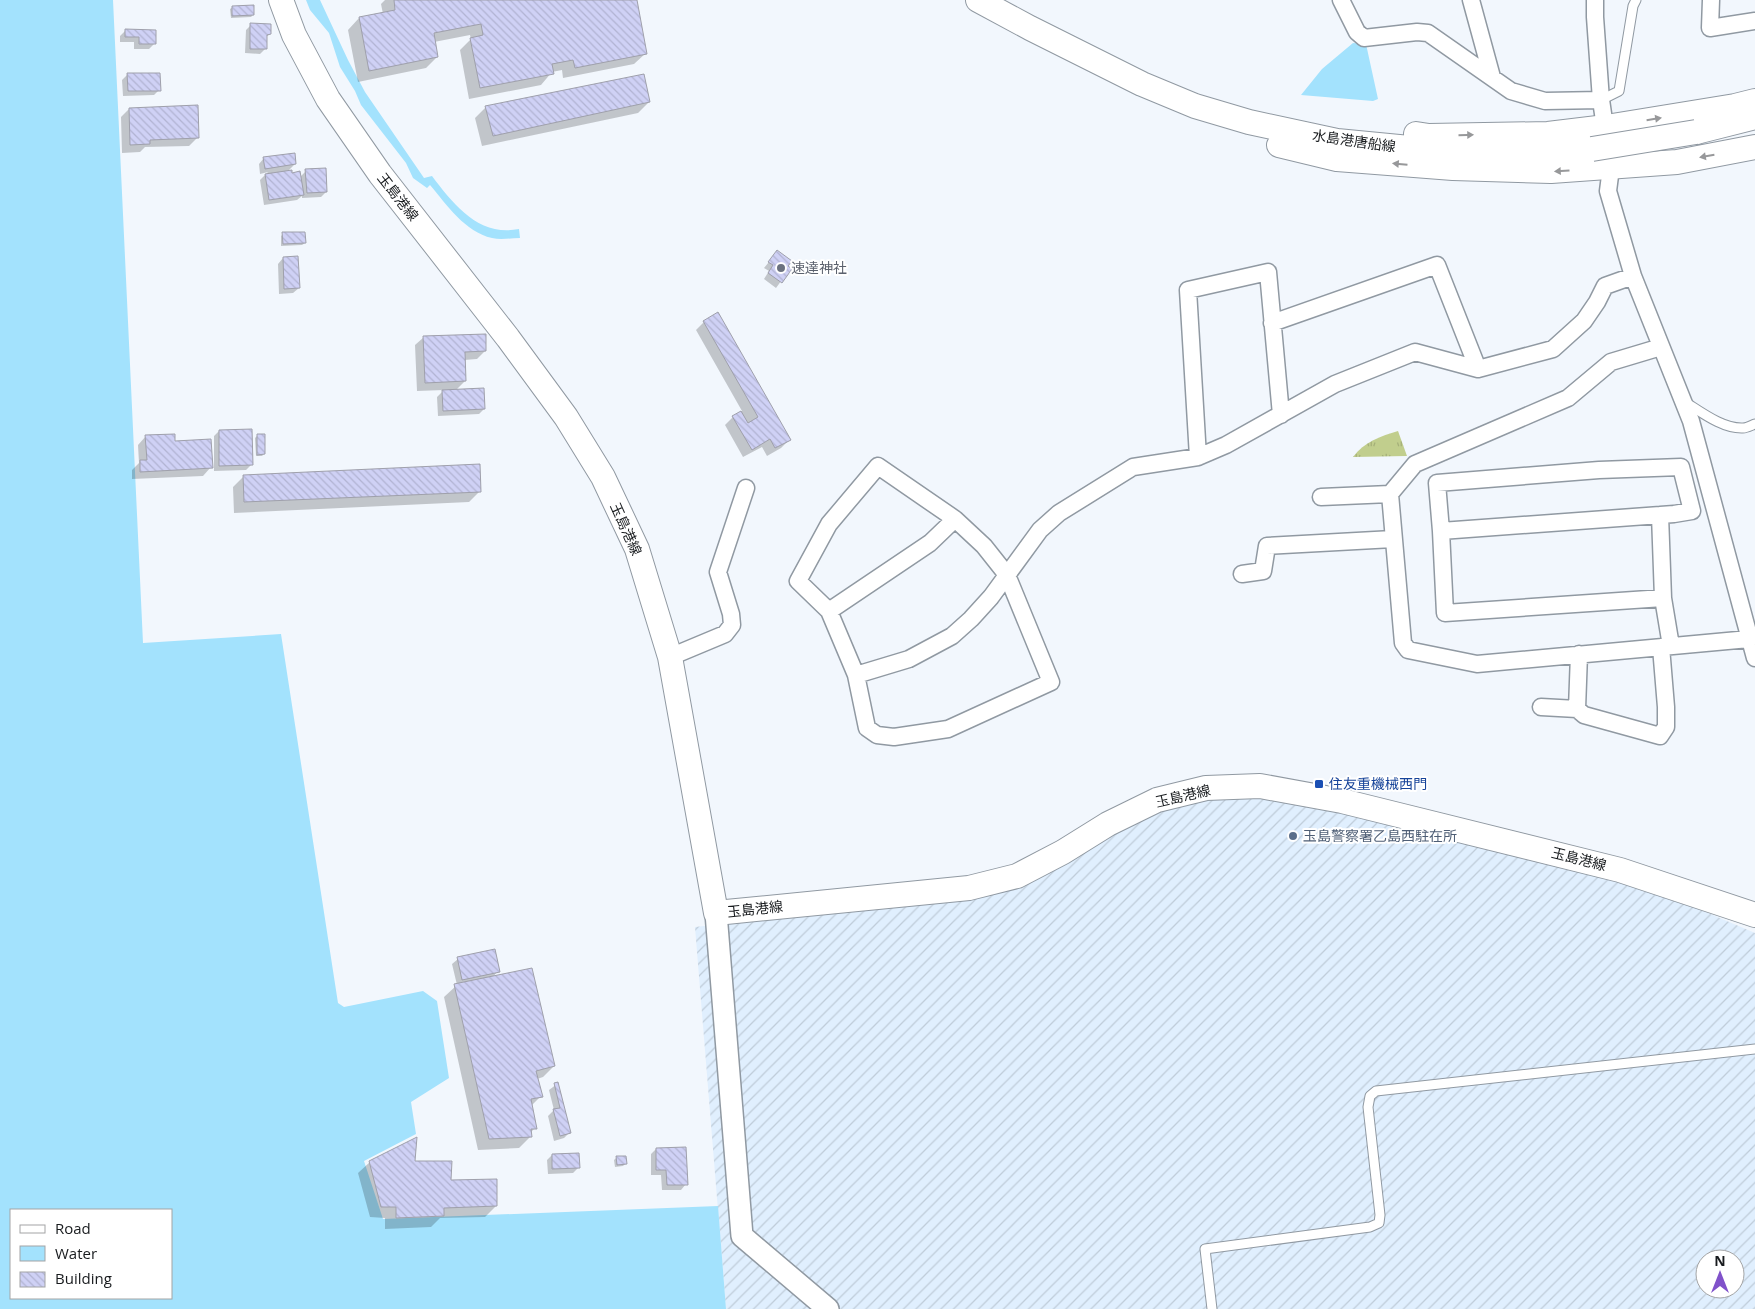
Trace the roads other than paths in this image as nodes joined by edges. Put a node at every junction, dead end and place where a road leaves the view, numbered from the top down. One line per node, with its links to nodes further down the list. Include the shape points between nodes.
1 (281, 0): 39 (main road, 玉島港線, via 294,35 328,99 380,174 566,417 603,477 637,549)
2 (978, 0): 10 (main road, 水島港唐船線)
3 (1341, 0): 9 (street, via 1357,32 1364,38 1428,33)
4 (1471, 0): 9 (street)
5 (1595, 0): 11 (street)
6 (1636, 0): 11 (lane, via 1619,91)
7 (1711, 0): 8 (street, via 1710,28)
8 (1755, 21)
9 (1492, 77): 11 (street, via 1511,90 1545,101)
10 (1142, 84): 13 (main road, 水島港唐船線, bridge, via 1195,106 1249,122 1337,141 1461,153 1592,149 1696,132); 14 (main road, one-way to 14, via 1203,93 1332,124 1429,136 1548,134); 16 (main road, one-way to 10, via 1551,171 1453,168 1337,159 1242,137 1187,117)
11 (1601, 100): 14 (street)
12 (1755, 100): 14 (main road, one-way to 12)
13 (1755, 117)
14 (1606, 127): 16 (street)
15 (1755, 146): 16 (main road, one-way to 16, via 1677,162)
16 (1610, 168): 17 (street, via 1608,191)
17 (1633, 276): 19 (street); 20 (street, via 1605,286 1584,321 1553,349)
18 (1272, 323): 20 (street, via 1437,265); 22 (street); 24 (street, via 1268,272 1188,290)
19 (1661, 348): 21 (street); 26 (street, via 1611,362 1568,398 1415,464)
20 (1478, 370): 22 (street, via 1415,352 1336,384)
21 (1682, 400): 23 (lane, via 1730,426 1744,428); 36 (street, via 1691,421)
22 (1281, 415): 24 (street)
23 (1755, 424)
24 (1198, 457): 33 (street, via 1133,467 1111,480 1059,513 1040,530)
25 (746, 488): 39 (street, via 718,572 732,625 725,634)
26 (1390, 494): 27 (street); 31 (street)
27 (1320, 497)
28 (1660, 515): 30 (street); 30 (street, via 1692,511 1681,467 1599,470 1437,484); 34 (street)
29 (955, 519): 33 (street, via 984,546); 35 (street, via 930,543); 35 (street, via 878,466 829,524 798,581)
30 (1441, 531): 34 (street, via 1445,613)
31 (1393, 539): 32 (street, via 1267,546 1263,571); 38 (street, via 1403,643 1408,650 1477,664)
32 (1242, 574)
33 (1007, 575): 41 (street, via 971,620 952,636 909,659); 41 (street, via 1051,682 948,729 894,737 876,735 867,728)
34 (1663, 598): 37 (street)
35 (829, 611): 41 (street)
36 (1749, 639): 37 (street); 40 (street)
37 (1666, 646): 38 (street); 43 (street, via 1666,726 1660,736 1584,715)
38 (1579, 654): 43 (street)
39 (670, 657): 44 (main road, 玉島港線)
40 (1755, 658)
41 (856, 675)
42 (1541, 706): 43 (street)
43 (1577, 709)
44 (716, 913): 45 (main road, 玉島港線, via 969,888 1017,876 1157,800 1206,788 1260,786 1342,801 1620,870); 47 (street, via 742,1236)
45 (1755, 915)
46 (1755, 1049): 48 (lane, via 1376,1091 1370,1096 1368,1107 1380,1215 1378,1223 1370,1227 1206,1249)
47 (828, 1309)
48 (1212, 1309)

